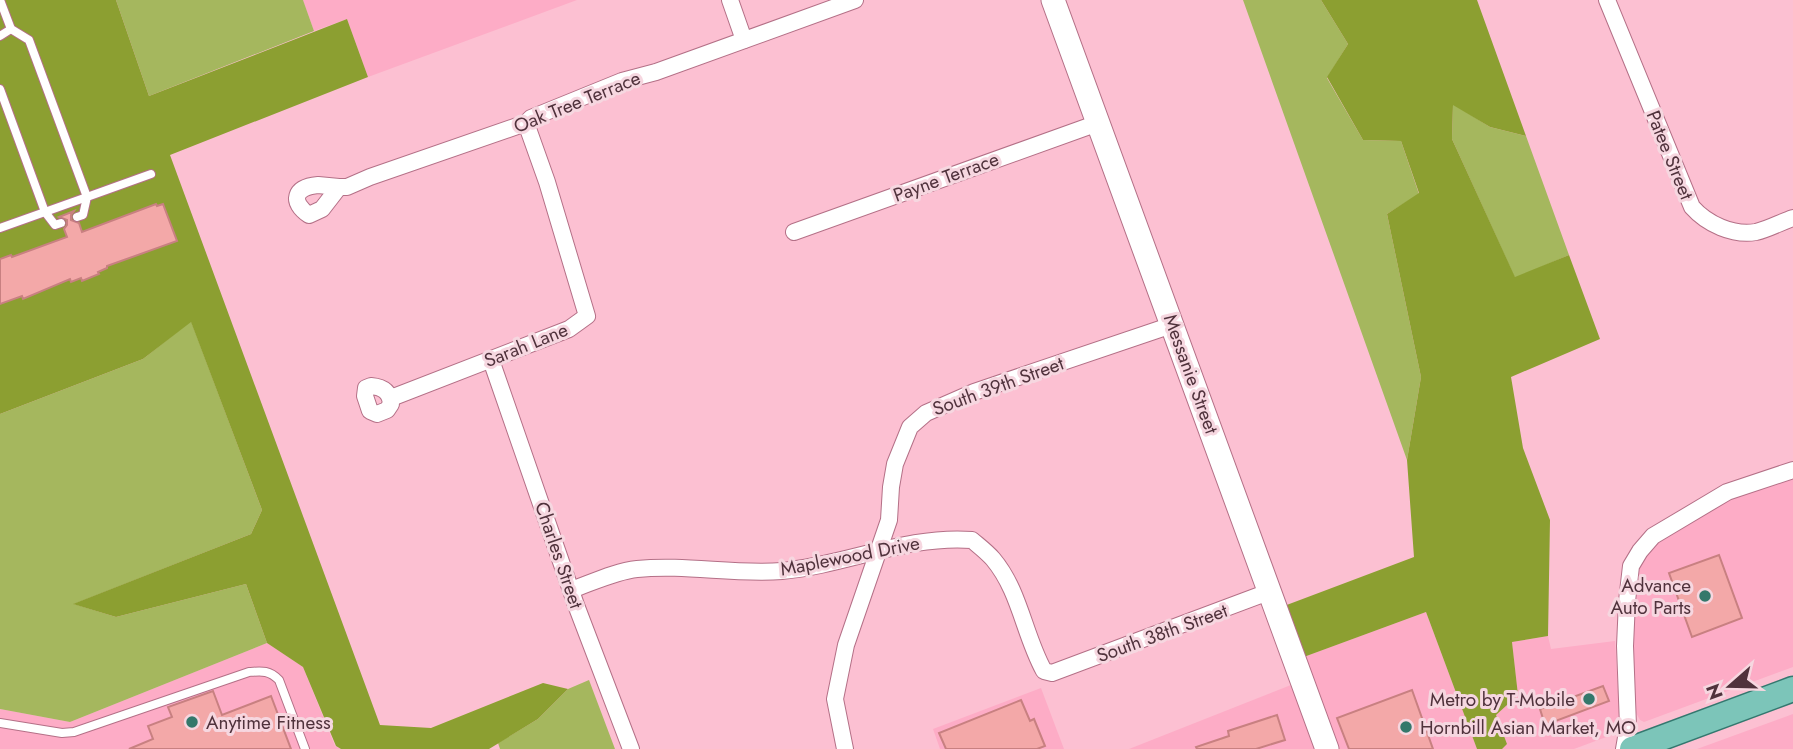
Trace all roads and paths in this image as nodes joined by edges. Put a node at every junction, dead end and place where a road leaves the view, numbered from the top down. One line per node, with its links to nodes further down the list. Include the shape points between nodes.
1 (0, 0): 6 (lane)
2 (730, 0): 8 (street)
3 (855, 0): 8 (street, Oak Tree Terrace)
4 (1053, 0): 11 (street, Messanie Street)
5 (1607, 0): 17 (street, Patee Street, via 1692,207 1702,219 1716,227 1750,232)
6 (11, 29): 7 (lane); 14 (lane, via 29,40)
7 (0, 37)
8 (744, 40): 10 (street, Oak Tree Terrace, via 622,81)
9 (0, 89): 15 (lane)
10 (526, 123): 13 (street, Oak Tree Terrace); 22 (street, Sarah Lane, via 587,316 569,329)
11 (1098, 123): 20 (street, Payne Terrace); 21 (street, Messanie Street)
12 (151, 174): 14 (lane)
13 (339, 187)
14 (87, 197): 15 (lane); 16 (lane, via 83,215)
15 (45, 212): 18 (lane, via 55,225); 19 (lane)
16 (77, 217)
17 (1793, 218)
18 (61, 223)
19 (0, 228)
20 (794, 232)
21 (1172, 325): 25 (street, South 39th Street, via 974,392 926,413 911,428 895,464 889,520); 27 (street, Messanie Street)
22 (491, 360): 23 (street, Sarah Lane); 26 (street, Charles Street)
23 (391, 398)
24 (1793, 470): 35 (street, via 1727,492 1653,536 1640,551 1631,566 1627,601 1628,726)
25 (878, 550): 26 (street, Maplewood Drive, via 780,571 634,569); 28 (street, Maplewood Drive, via 941,538 972,540 993,559 1014,595 1044,671); 33 (street, South 39th Street, via 846,645 835,699)
26 (571, 590): 32 (street, Charles Street)
27 (1271, 591): 28 (street, South 38th Street); 34 (street, Messanie Street)
28 (1052, 673)
29 (1793, 690): 36 (main road)
30 (0, 723): 31 (lane, via 74,732 262,671 279,680)
31 (305, 749)
32 (631, 749)
33 (845, 749)
34 (1327, 749)
35 (1624, 749)
36 (1632, 749)

